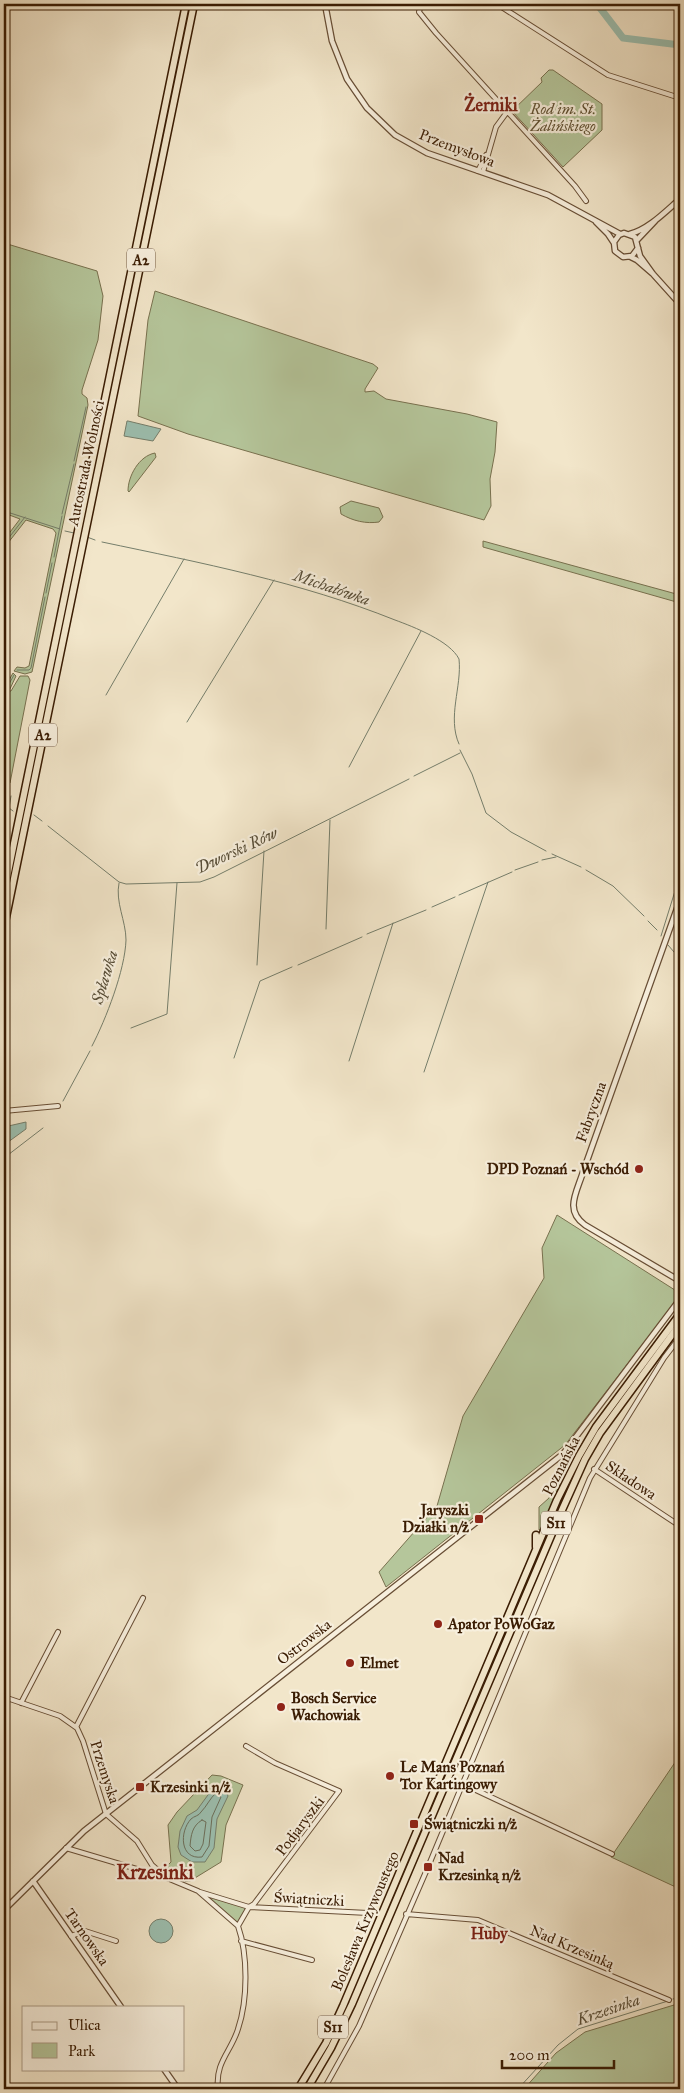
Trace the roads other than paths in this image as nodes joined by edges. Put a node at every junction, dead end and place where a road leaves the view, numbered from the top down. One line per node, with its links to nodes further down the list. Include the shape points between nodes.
1 (186, 4): 21 (highway, Autostrada Wolności / A2)
2 (194, 4): 21 (highway, Autostrada Wolności / A2)
3 (325, 4): 8 (street, Przemysłowa, via 340,66 371,113 413,146)
4 (421, 4): 7 (street, via 420,12)
5 (497, 4): 6 (street, via 608,76)
6 (680, 98)
7 (507, 112): 8 (street, via 496,126); 10 (street)
8 (481, 171): 12 (street, Przemysłowa, via 548,195)
9 (680, 199): 11 (street)
10 (586, 201)
11 (656, 219): 14 (street); 15 (street)
12 (596, 222): 13 (street, Przemysłowa); 16 (street, Przemysłowa)
13 (620, 234): 14 (street); 16 (street)
14 (630, 234): 15 (street)
15 (637, 240): 17 (street)
16 (614, 244): 18 (street, via 619,256)
17 (638, 248): 18 (street); 19 (street)
18 (631, 257): 19 (street)
19 (653, 274): 20 (street)
20 (680, 304)
21 (85, 516): 22 (highway, Autostrada Wolności / A2)
22 (79, 542): 23 (highway, Autostrada Wolności / A2); 25 (highway, Autostrada Wolności / A2)
23 (4, 892)
24 (680, 900): 28 (street, Fabryczna, via 572,1210 576,1218 588,1227)
25 (4, 927)
26 (58, 1106): 27 (street)
27 (4, 1111)
28 (680, 1281)
29 (680, 1299): 47 (street, Ostrowska, via 563,1454)
30 (680, 1314): 33 (highway, Poznańska / S11, via 606,1413)
31 (680, 1324): 48 (highway, Poznańska / S11, via 616,1409 585,1459)
32 (680, 1337): 35 (street)
33 (579, 1456): 34 (highway); 38 (highway, Poznańska / S11)
34 (565, 1468)
35 (594, 1469): 36 (street, Składowa); 45 (street)
36 (680, 1526)
37 (536, 1535): 38 (highway)
38 (534, 1555): 46 (highway, Poznańska / S11)
39 (143, 1598): 43 (street)
40 (58, 1632): 42 (street)
41 (4, 1697): 42 (street, Przemyska)
42 (22, 1703): 43 (street, Przemyska, via 60,1716)
43 (76, 1727): 47 (street, Przemyska)
44 (246, 1746): 56 (street, Podjaryszki, via 275,1763 339,1791)
45 (463, 1784): 50 (street); 59 (street)
46 (424, 1813): 70 (highway, Bolesława Krzywoustego / S11, via 326,2043)
47 (106, 1814): 49 (street, Ostrowska); 51 (street, Świątniczki, via 137,1842)
48 (432, 1816): 71 (highway, Bolesława Krzywoustego / S11, via 345,2020)
49 (66, 1848): 52 (street, Świątniczki); 54 (street, Ostrowska)
50 (612, 1854)
51 (152, 1865): 52 (street); 53 (street, Świątniczki)
52 (148, 1873): 53 (street, Świątniczki)
53 (167, 1878): 55 (street, Świątniczki)
54 (32, 1881): 57 (street, Ostrowska); 61 (street, Tarnowska)
55 (198, 1891): 56 (street, Świątniczki); 60 (street, Świątniczki)
56 (249, 1907): 58 (street, Świątniczki); 60 (street)
57 (4, 1910)
58 (368, 1913)
59 (406, 1914): 65 (street, Nad Krzesinką, via 478,1920); 72 (street, via 355,2034)
60 (238, 1926): 63 (street)
61 (71, 1936): 62 (street, via 85,1931); 66 (street, Tarnowska)
62 (116, 1941)
63 (242, 1941): 64 (street); 69 (street, via 246,1976 240,2021 220,2066)
64 (312, 1960)
65 (668, 2000)
66 (119, 2006)
67 (165, 2070): 68 (street)
68 (178, 2089)
69 (218, 2089)
70 (298, 2089)
71 (307, 2089)
72 (324, 2089)

